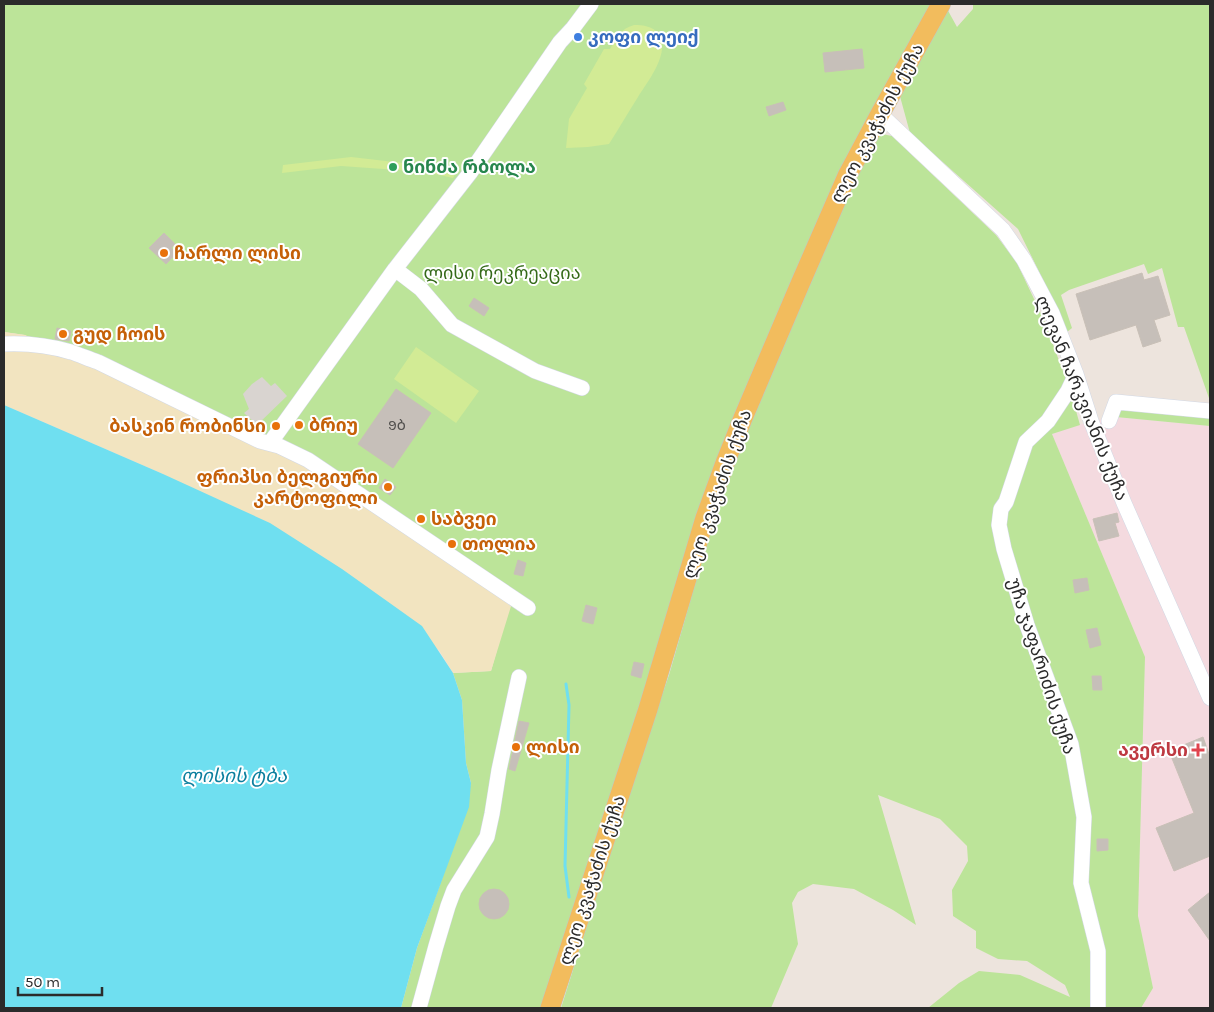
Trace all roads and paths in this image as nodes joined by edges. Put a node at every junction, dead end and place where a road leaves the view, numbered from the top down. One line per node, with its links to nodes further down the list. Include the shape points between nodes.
1 (579, 4): 4 (street, via 565,26)
2 (591, 4): 4 (street)
3 (941, 4): 5 (main road, ლეო კვაჭაძის ქუჩა)
4 (560, 42): 6 (street, via 470,172)
5 (880, 114): 8 (street, ლევან ჩარკვიანის ქუჩა, via 1003,230 1024,260 1052,313); 17 (main road, ლეო კვაჭაძის ქუჩა, via 847,176 725,463)
6 (395, 269): 9 (street, via 421,289 452,325 535,371); 12 (street)
7 (4, 344): 12 (street, via 72,352)
8 (1076, 374): 15 (street, ლევან ჩარკვიანის ქუჩა, via 1124,502); 18 (street, უჩა ჯაფარიძის ქუჩა, via 1048,421 1026,442 1001,509 999,525 1027,625 1071,744 1084,817 1081,884 1098,951)
9 (582, 388)
10 (1210, 411): 11 (street, via 1116,402)
11 (1109, 421)
12 (270, 443): 13 (street, via 321,467)
13 (528, 608)
14 (519, 677): 16 (street, via 487,837 454,890)
15 (1210, 698)
16 (419, 1008)
17 (550, 1008)
18 (1098, 1008)

